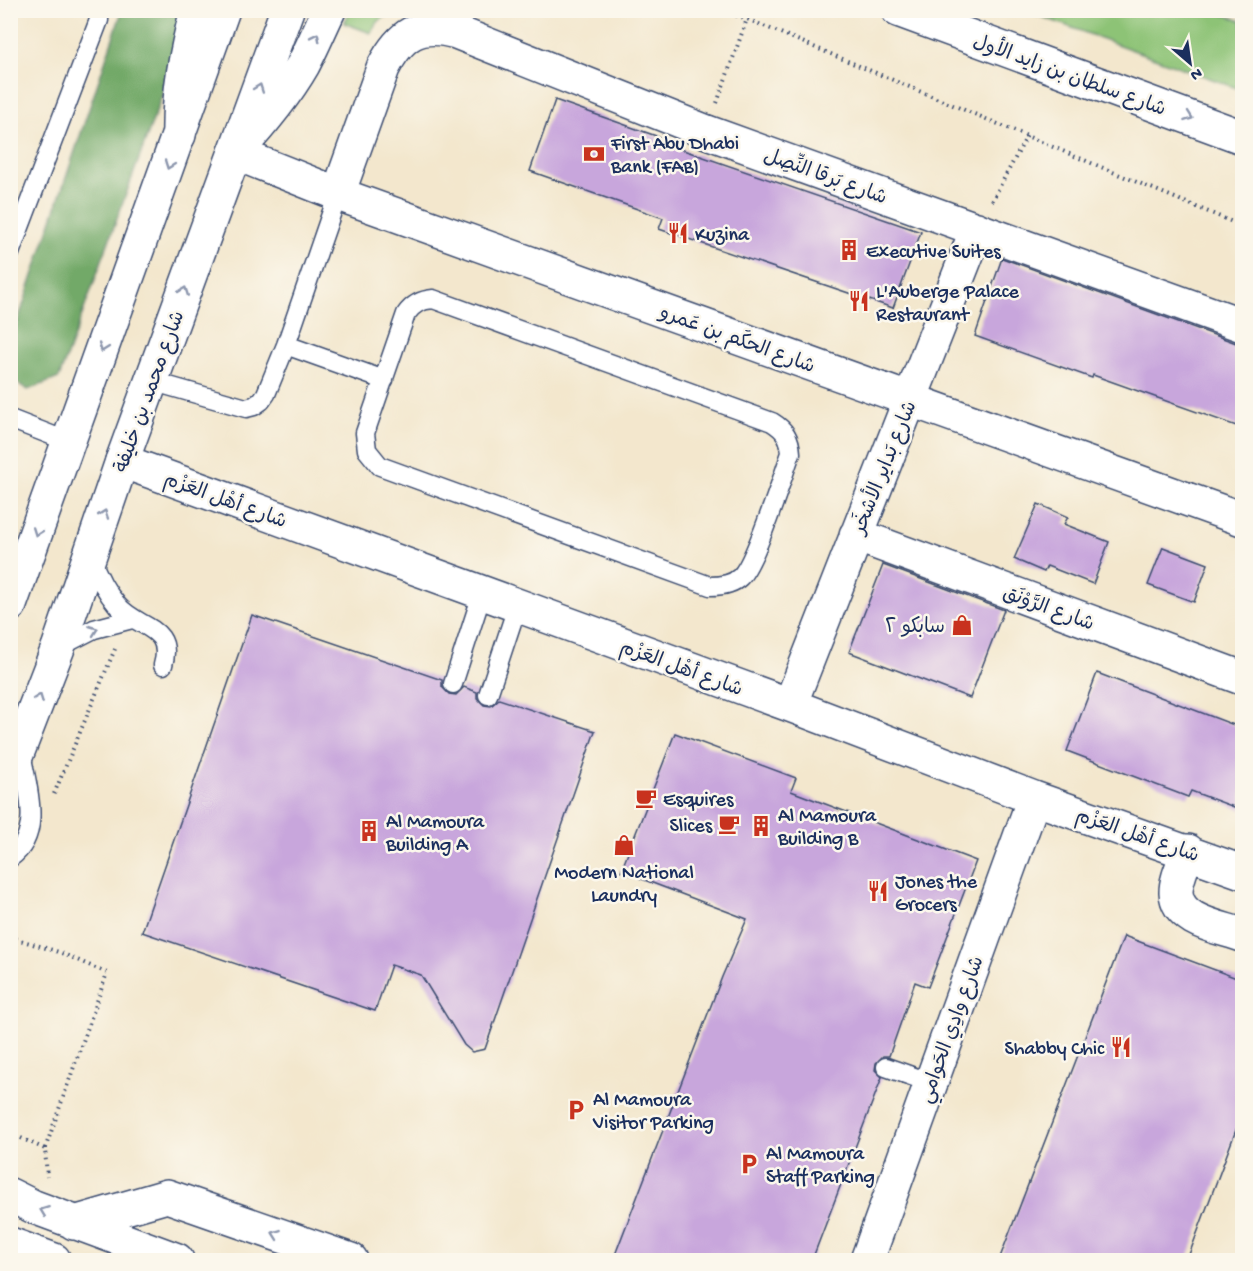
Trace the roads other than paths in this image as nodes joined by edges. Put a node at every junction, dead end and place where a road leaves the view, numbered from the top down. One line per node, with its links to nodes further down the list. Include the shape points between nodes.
1 (99, 10): 12 (lane, via 99,20)
2 (197, 10): 7 (street, via 180,87)
3 (223, 10): 7 (street)
4 (287, 10): 9 (street, شارع محمد بن خليفة, one-way to 4)
5 (329, 10): 9 (street, one-way to 5, via 288,88)
6 (898, 10): 8 (street, شارع سلطان بن زايد الأول, one-way to 8)
7 (179, 135): 19 (street, one-way to 19)
8 (1242, 137)
9 (235, 153): 10 (street, شارع الحكَم بن عَمرو); 16 (street, شارع محمد بن خليفة, one-way to 9)
10 (338, 194): 11 (street, شارع بَرقا النِّصِل, via 389,56 409,34 440,27 707,132); 14 (lane); 17 (street, شارع الحكَم بن عَمرو)
11 (977, 229): 13 (street, شارع بَرقا النِّصِل); 17 (street, شارع بَداير الأشخَر)
12 (10, 253)
13 (1242, 325)
14 (286, 345): 15 (lane); 16 (lane, via 266,394 254,406 237,406)
15 (384, 380): 15 (lane, via 365,433 367,450 380,466 710,586 731,583 746,571 791,453 786,434 772,422 433,300 410,308)
16 (152, 381): 20 (street, شارع محمد بن خليفة)
17 (910, 400): 21 (street, شارع الحكَم بن عَمرو); 22 (street, شارع بَداير الأشخَر)
18 (10, 419): 19 (lane)
19 (69, 442): 25 (street, one-way to 25)
20 (122, 461): 23 (street, شارع محمد بن خليفة, one-way to 20); 24 (street, شارع أهْل العَزْم)
21 (1242, 519)
22 (856, 535): 30 (street, شارع الرَّوْنَق); 33 (street, شارع بَداير الأشخَر)
23 (90, 555): 27 (lane, via 106,591); 28 (street, شارع محمد بن خليفة)
24 (482, 594): 26 (street, شارع أهْل العَزْم); 31 (lane)
25 (10, 605)
26 (517, 607): 32 (lane); 33 (street, شارع أهْل العَزْم)
27 (132, 620): 28 (lane, one-way to 27, via 94,629); 29 (lane, via 159,634 165,643)
28 (58, 648): 34 (street, شارع محمد بن خليفة, one-way to 28)
29 (163, 665)
30 (1242, 678)
31 (453, 684)
32 (488, 695)
33 (790, 705): 35 (street, شارع أهْل العَزْم)
34 (15, 759): 37 (lane, via 31,823 22,847)
35 (1034, 798): 36 (street, شارع أهْل العَزْم); 41 (street, شارع وادِي الحَوامي)
36 (1188, 851): 38 (street, شارع أهْل العَزْم); 39 (street, via 1176,891 1182,909 1198,920)
37 (10, 858)
38 (1242, 872)
39 (1242, 935)
40 (886, 1066): 41 (lane)
41 (932, 1083): 48 (street, شارع وادِي الحَوامي)
42 (10, 1195): 43 (street, one-way to 42)
43 (74, 1223): 46 (street); 47 (street, one-way to 43, via 175,1197)
44 (10, 1244): 45 (street)
45 (54, 1260)
46 (177, 1260)
47 (351, 1260)
48 (867, 1260)

